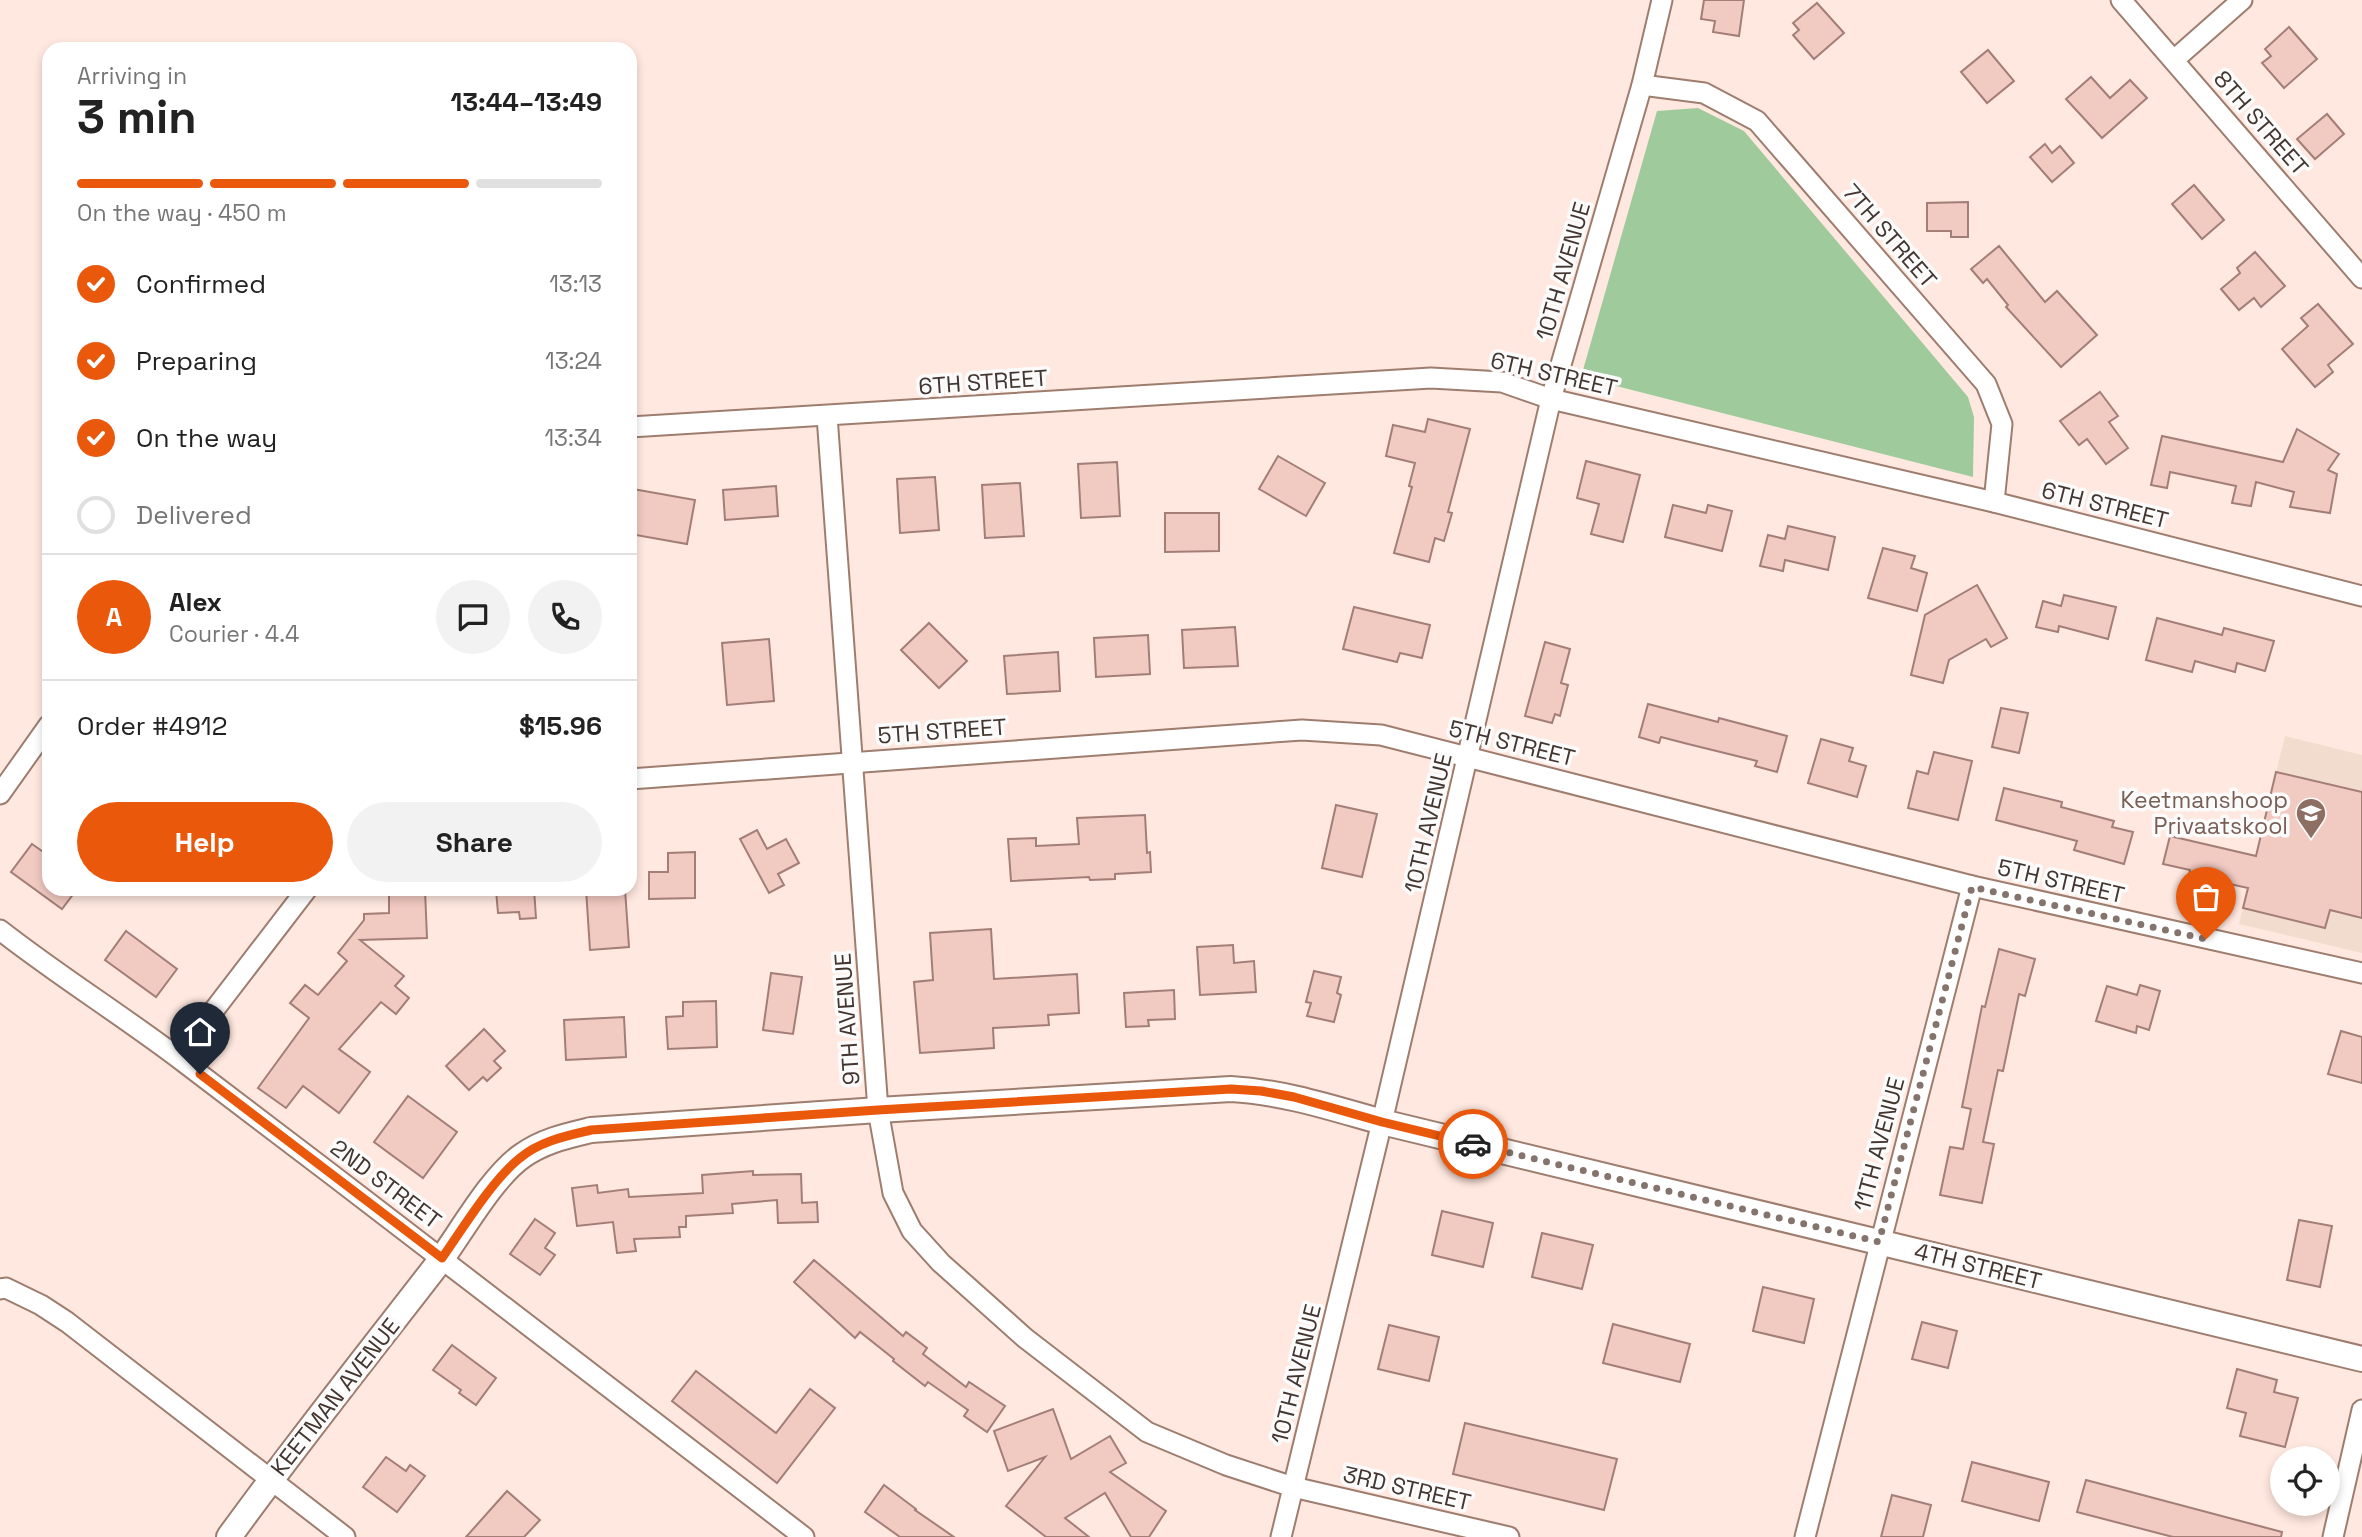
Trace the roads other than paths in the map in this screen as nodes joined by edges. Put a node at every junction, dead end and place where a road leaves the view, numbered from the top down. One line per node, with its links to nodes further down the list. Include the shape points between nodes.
1 (1662, 0): 5 (street, 10TH AVENUE)
2 (2121, 0): 4 (street, 8TH STREET)
3 (2242, 0): 4 (street)
4 (2175, 60): 6 (street, 8TH STREET)
5 (1642, 85): 7 (street, 10TH AVENUE); 10 (street, 7TH STREET, via 1704,93 1757,121 1986,384 2002,425)
6 (2362, 278)
7 (1551, 400): 8 (street, 6TH STREET, via 1502,382 1432,378); 10 (street, 6TH STREET); 13 (street, 10TH AVENUE)
8 (827, 416): 9 (street, 6TH STREET); 14 (street, 9TH AVENUE)
9 (637, 427)
10 (1994, 502): 11 (street, 6TH STREET)
11 (2362, 596)
12 (42, 735): 16 (street)
13 (1469, 757): 14 (street, 5TH STREET, via 1381,735 1302,730); 17 (street, 5TH STREET); 23 (street, 10TH AVENUE)
14 (853, 761): 15 (street, 5TH STREET); 22 (street, 9TH AVENUE)
15 (637, 778)
16 (0, 794)
17 (1972, 887): 20 (street, 5TH STREET); 24 (street, 11TH AVENUE)
18 (302, 896): 21 (street)
19 (0, 930): 21 (street, 2ND STREET)
20 (2362, 973)
21 (178, 1057): 25 (street, 2ND STREET)
22 (878, 1110): 23 (street, 4TH STREET, via 1231,1089 1294,1097); 25 (street, 4TH STREET, via 591,1130 562,1136 521,1157 505,1171); 30 (street, 9TH AVENUE, via 893,1193 912,1231 941,1263 1025,1338 1147,1432)
23 (1382, 1122): 24 (street, 4TH STREET); 30 (street, 10TH AVENUE)
24 (1879, 1242): 27 (street, 4TH STREET); 36 (street, 11TH AVENUE)
25 (442, 1258): 29 (street, KEETMAN AVENUE); 33 (street, 2ND STREET)
26 (0, 1289): 29 (street, via 29,1299 67,1322)
27 (2362, 1359)
28 (2362, 1410): 37 (street)
29 (270, 1481): 31 (street, KEETMAN AVENUE); 32 (street)
30 (1293, 1487): 34 (street, 10TH AVENUE); 35 (street, 3RD STREET)
31 (229, 1537)
32 (345, 1537)
33 (804, 1537)
34 (1281, 1537)
35 (1509, 1537)
36 (1805, 1537)
37 (2333, 1537)

